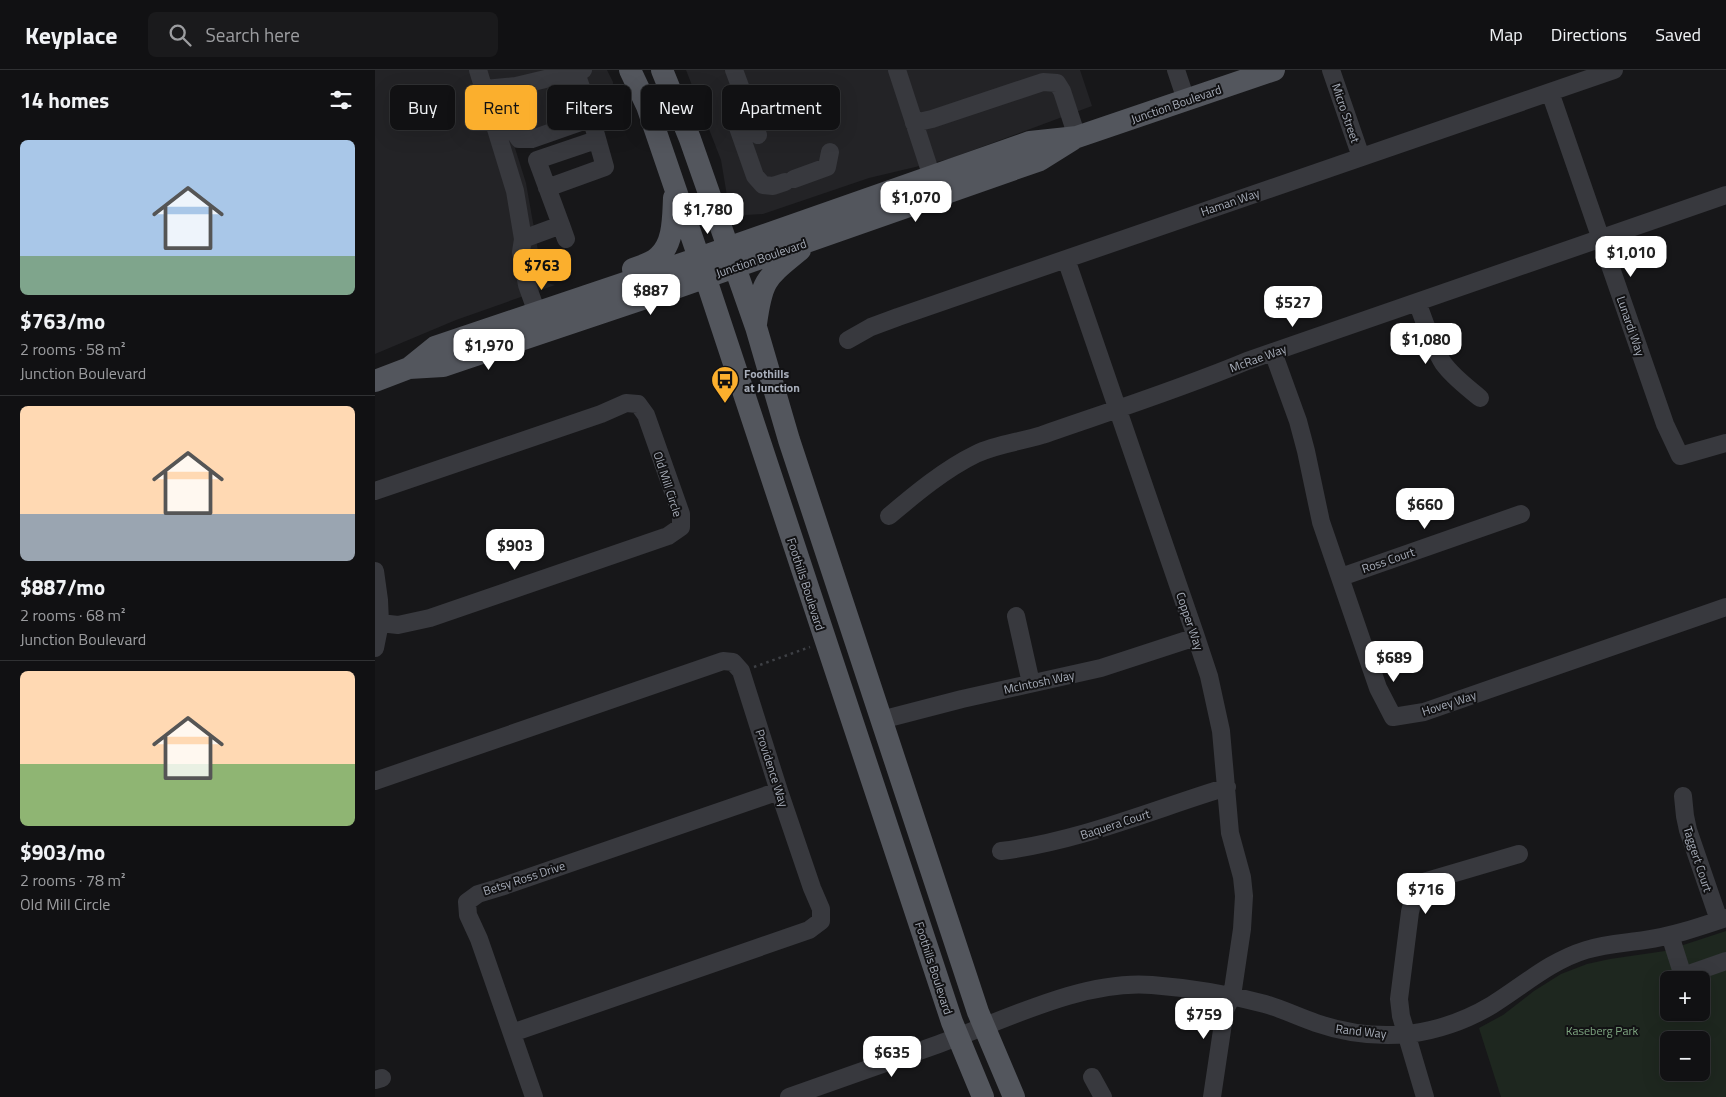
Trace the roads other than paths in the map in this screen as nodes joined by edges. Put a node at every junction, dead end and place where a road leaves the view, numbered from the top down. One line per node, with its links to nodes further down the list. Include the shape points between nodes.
1 (478, 70): 12 (street)
2 (631, 70): 32 (main road, Foothills Boulevard, via 647,106)
3 (662, 70): 37 (main road)
4 (734, 70): 15 (street)
5 (897, 70): 18 (street)
6 (1176, 70): 17 (street)
7 (1274, 70): 17 (main road, Junction Boulevard)
8 (1331, 70): 29 (street, Micro Street)
9 (1614, 70): 16 (street, Haman Way)
10 (579, 72): 13 (street); 14 (street)
11 (1057, 77): 18 (street); 26 (street)
12 (484, 85)
13 (520, 85)
14 (583, 85)
15 (740, 85)
16 (1551, 92): 29 (street, Haman Way); 34 (street, Lunardi Way)
17 (1186, 100): 26 (main road, Junction Boulevard)
18 (914, 123): 30 (street)
19 (497, 130): 35 (street, via 515,191)
20 (513, 130): 21 (street, via 519,139 532,139)
21 (558, 130)
22 (594, 130): 27 (street)
23 (739, 130): 28 (street, via 755,176 763,185 773,186 827,167)
24 (756, 130): 25 (street)
25 (758, 135)
26 (1077, 137): 30 (main road, Junction Boulevard, via 1030,142); 36 (main road, Junction Boulevard, via 1040,160)
27 (596, 140): 31 (street, via 605,166); 31 (street, via 537,160)
28 (830, 152)
29 (1361, 157): 38 (street, Haman Way)
30 (932, 177): 37 (main road, Junction Boulevard)
31 (547, 188): 35 (street, via 563,232)
32 (675, 189): 39 (main road, Foothills Boulevard); 41 (main road, via 671,228 667,244 658,257)
33 (1726, 195): 34 (street, McRae Way)
34 (1600, 238): 40 (street, McRae Way); 49 (street, Lunardi Way, via 1665,424 1680,456)
35 (523, 239): 41 (street, via 531,250)
36 (811, 240): 37 (main road, Junction Boulevard); 42 (main road, via 763,286)
37 (732, 257): 39 (main road, Junction Boulevard); 42 (main road)
38 (1066, 259): 43 (street, Haman Way, via 871,327); 48 (street, Copper Way)
39 (702, 268): 41 (main road, Junction Boulevard); 45 (main road, Junction Boulevard, via 443,366); 75 (main road, Foothills Boulevard)
40 (1417, 302): 44 (street, McRae Way); 47 (street, via 1444,364)
41 (541, 312): 45 (main road, Junction Boulevard, via 435,347)
42 (756, 327): 61 (main road, via 789,440)
43 (848, 340)
44 (1273, 352): 48 (street, McRae Way); 54 (street, Hovey Way, via 1298,422 1321,522)
45 (409, 368): 46 (main road, Junction Boulevard)
46 (375, 381)
47 (1480, 398)
48 (1117, 409): 52 (street, McRae Way, via 977,454 924,488); 58 (street, Copper Way)
49 (1726, 443)
50 (375, 491): 57 (street, Old Mill Circle, via 626,403 638,404 646,415 681,514 681,527 669,536 430,618 398,625)
51 (1521, 514): 54 (street, Ross Court)
52 (889, 516)
53 (375, 571): 57 (street)
54 (1341, 577): 55 (street, Hovey Way, via 1378,688 1393,717 1424,712)
55 (1726, 607)
56 (1016, 616): 60 (street)
57 (379, 623): 59 (street)
58 (1196, 637): 60 (street, McIntosh Way, via 1109,666); 63 (street, Copper Way, via 1216,704)
59 (375, 648)
60 (1031, 683): 61 (street, McIntosh Way)
61 (881, 720): 72 (main road)
62 (375, 781): 64 (street, Providence Way, via 723,661 733,662 741,671)
63 (1227, 787): 66 (street, Baquera Court, via 1074,837); 71 (street, Copper Way, via 1230,833 1244,896)
64 (779, 791): 73 (street, Providence Way, via 821,909 821,921 809,930); 73 (street, Betsy Ross Drive, via 478,894 467,902 468,915)
65 (1683, 796): 68 (street, Taggert Court, via 1688,830)
66 (1001, 851)
67 (1519, 854): 74 (street, via 1417,884 1400,984 1401,1016)
68 (1722, 919): 69 (street, Rand Way)
69 (1671, 935): 70 (street, via 1683,976); 74 (street, Rand Way, via 1586,950 1544,969 1475,1014 1452,1024)
70 (1726, 962)
71 (1232, 996): 72 (street, Rand Way, via 1150,985 1112,986 1063,998); 74 (street, Rand Way, via 1283,1009 1336,1029); 76 (street, Copper Way, via 1225,1010)
72 (984, 1027): 75 (street, Rand Way); 81 (main road)
73 (511, 1032): 78 (street, Betsy Ross Drive)
74 (1407, 1034): 85 (street)
75 (958, 1037): 79 (street, Rand Way); 80 (main road, Foothills Boulevard)
76 (1221, 1073): 83 (street); 84 (street)
77 (1092, 1076): 82 (street)
78 (534, 1097)
79 (789, 1097)
80 (983, 1097)
81 (1014, 1097)
82 (1103, 1097)
83 (1212, 1097)
84 (1223, 1097)
85 (1425, 1097)

